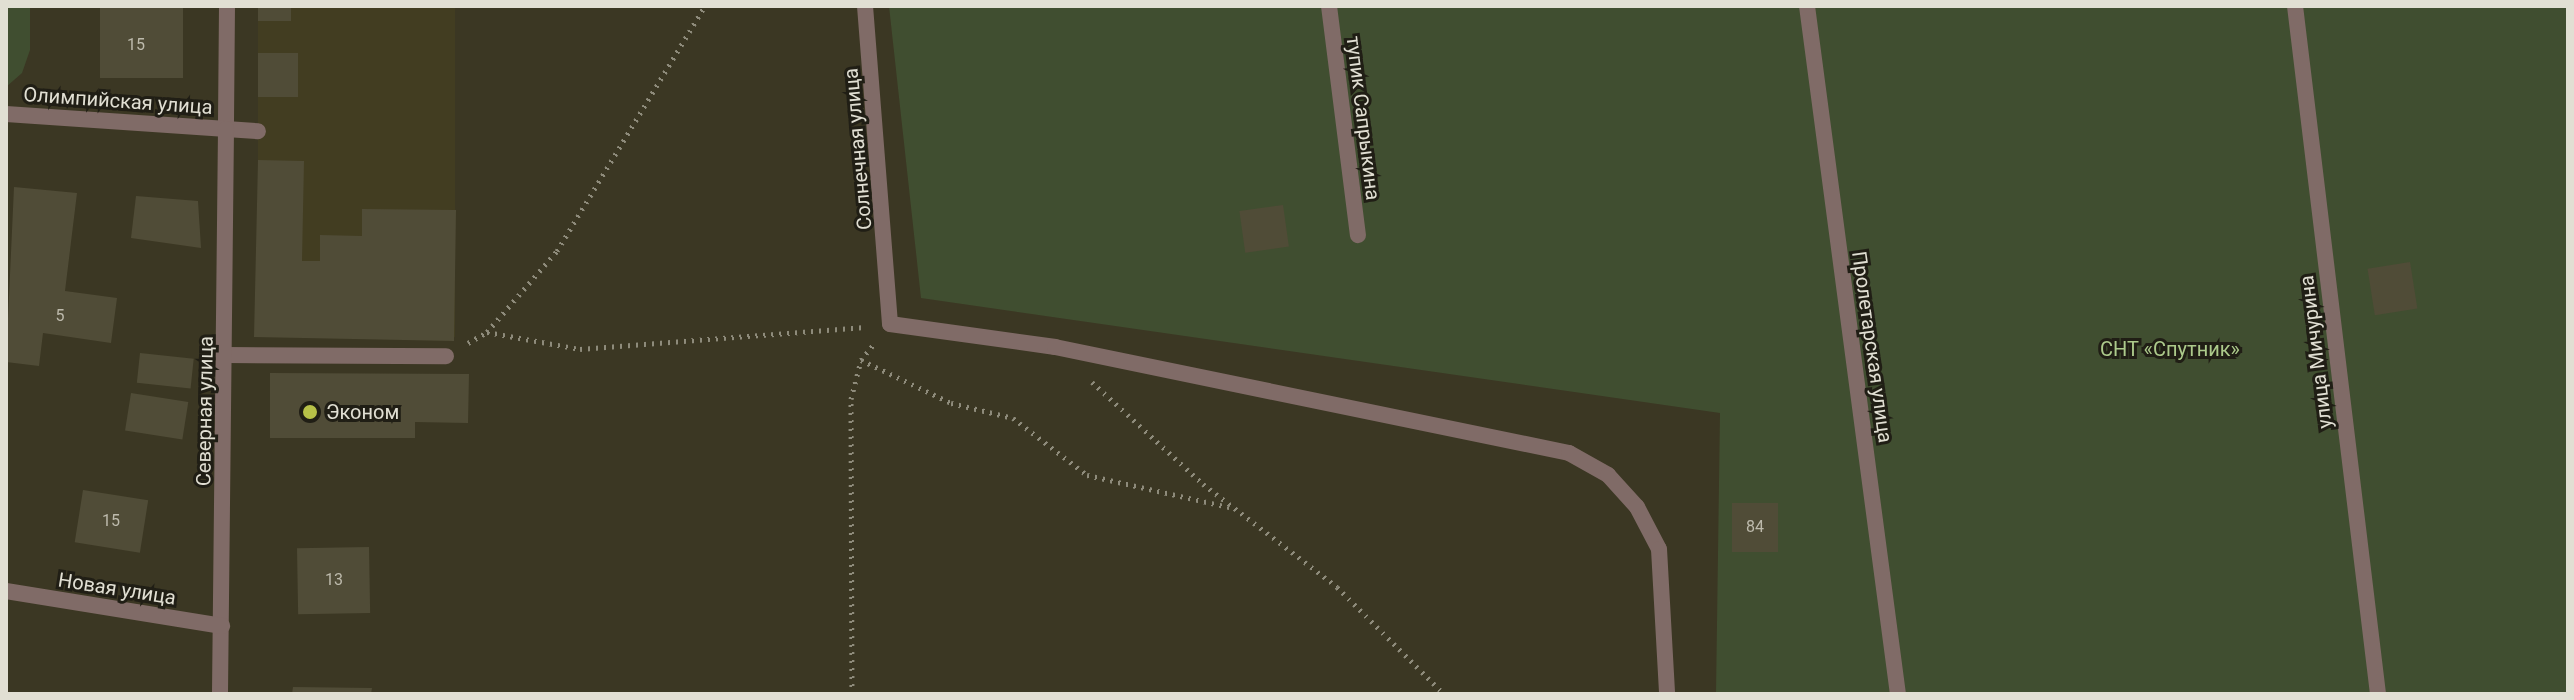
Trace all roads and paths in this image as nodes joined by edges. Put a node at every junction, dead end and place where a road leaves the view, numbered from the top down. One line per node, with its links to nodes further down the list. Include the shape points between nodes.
1 (227, 6): 8 (street, Северная улица)
2 (705, 6): 11 (path, via 557,251 487,332 580,349)
3 (865, 6): 11 (street, Солнечная улица)
4 (1329, 6): 10 (street, тупик Сапрыкина)
5 (1807, 6): 23 (street, Пролетарская улица)
6 (2295, 6): 24 (street, улица Мичурина)
7 (6, 114): 8 (street, Олимпийская улица)
8 (226, 129): 9 (street, Олимпийская улица); 13 (street, Северная улица)
9 (258, 131)
10 (1358, 235)
11 (890, 324): 12 (street); 15 (path)
12 (1055, 347): 16 (path); 22 (street, via 1529,441 1608,475 1637,507 1659,549)
13 (226, 355): 14 (street); 18 (street, Северная улица)
14 (446, 356)
15 (861, 360): 16 (path, via 951,403 1013,418 1087,475); 20 (path, via 851,399)
16 (1231, 507): 21 (path, via 1337,587)
17 (6, 591): 18 (street, Новая улица)
18 (222, 626): 19 (street, Северная улица)
19 (220, 694)
20 (852, 694)
21 (1444, 694)
22 (1667, 694)
23 (1898, 694)
24 (2378, 694)

